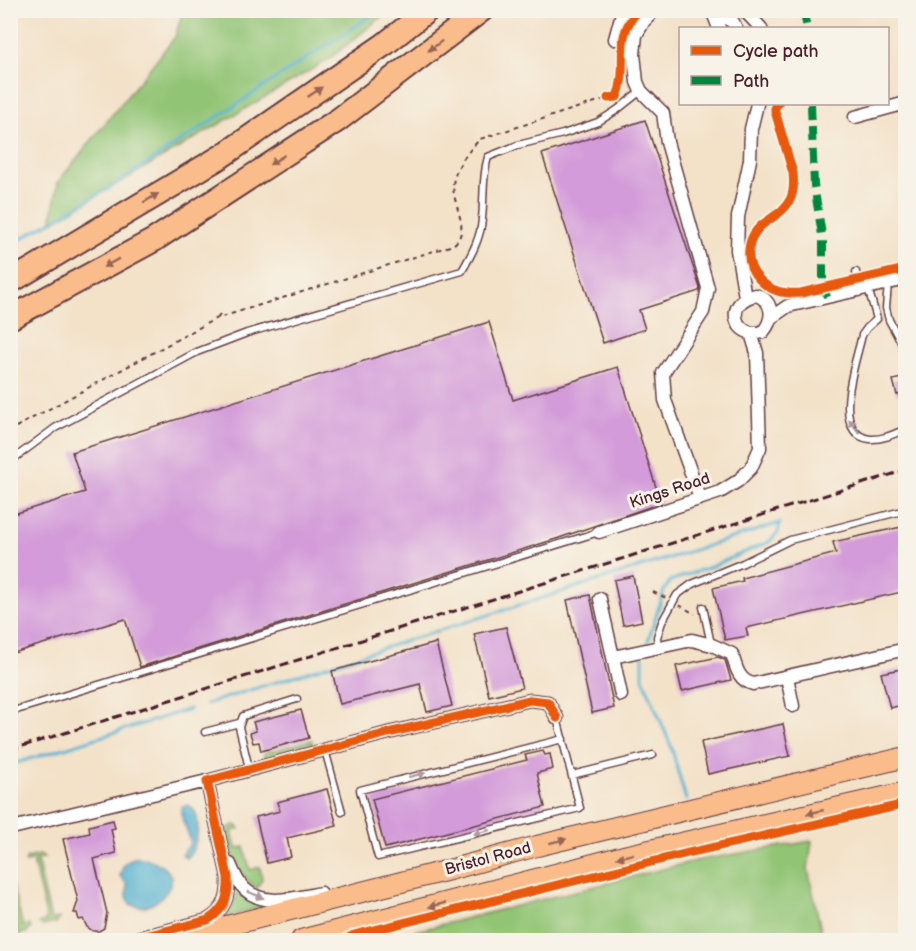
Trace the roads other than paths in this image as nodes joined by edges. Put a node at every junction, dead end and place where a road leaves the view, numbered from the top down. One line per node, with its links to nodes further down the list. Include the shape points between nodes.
1 (428, 10): 17 (highway, one-way to 1, via 222,156)
2 (482, 10): 22 (highway, one-way to 22, via 338,120 154,240)
3 (627, 10): 10 (street)
4 (655, 10): 11 (street, via 636,35 634,54)
5 (744, 10): 9 (street)
6 (712, 12): 7 (street); 8 (street)
7 (719, 27)
8 (736, 27)
9 (760, 27)
10 (615, 39)
11 (641, 91): 26 (lane, via 598,122 488,157 483,173 481,226 462,271 247,333 197,352 55,428); 27 (street, via 663,113 670,153 708,288 704,312 663,373 665,400)
12 (906, 104): 14 (street)
13 (758, 105): 20 (street, via 738,217 737,250)
14 (855, 117)
15 (856, 272): 19 (lane)
16 (906, 279): 18 (street)
17 (10, 282)
18 (888, 283): 19 (street); 24 (lane, via 887,314)
19 (864, 289): 21 (street); 25 (lane, one-way to 19, via 868,439 851,426 847,417 862,335 877,319)
20 (751, 296): 21 (street, via 764,297); 23 (street, via 739,302 735,311 742,330)
21 (771, 310): 23 (street)
22 (10, 318)
23 (757, 333): 27 (street, Kings Road, via 760,448 751,468 738,481)
24 (906, 358)
25 (906, 429)
26 (10, 458)
27 (700, 498): 29 (street, Kings Road)
28 (906, 510): 33 (lane, via 790,540 692,584 677,595 662,622)
29 (599, 532): 40 (lane)
30 (600, 599): 35 (street)
31 (703, 607): 32 (lane)
32 (712, 645): 33 (street, via 692,640); 36 (street, via 732,654 744,681 753,684)
33 (658, 647): 35 (street)
34 (906, 650): 36 (street)
35 (613, 657): 37 (street)
36 (787, 677): 39 (street)
37 (621, 695)
38 (297, 699): 42 (lane, via 246,714)
39 (793, 706)
40 (10, 712)
41 (557, 718): 44 (lane); 45 (street, via 548,702 530,700)
42 (239, 723): 43 (lane); 49 (lane)
43 (205, 732)
44 (562, 739): 50 (lane); 50 (lane, one-way to 44, via 580,808 378,857 360,790)
45 (325, 749): 49 (street); 54 (lane)
46 (906, 749): 52 (street, Bristol Road, via 827,769)
47 (653, 755): 50 (lane)
48 (906, 757): 52 (main road, Bristol Road)
49 (249, 768): 51 (street)
50 (572, 775)
51 (207, 781): 55 (street); 56 (street)
52 (806, 781): 57 (main road, Bristol Road, one-way to 52)
53 (906, 792): 58 (main road, Bristol Road, one-way to 58, via 617,858)
54 (342, 812)
55 (13, 828)
56 (224, 849): 57 (street, one-way to 57, via 238,880 247,891 264,899 323,893 370,881); 59 (street, via 229,889 218,914 190,926)
57 (466, 866): 60 (main road, Bristol Road)
58 (347, 929): 61 (main road, Bristol Road); 62 (street)
59 (130, 940)
60 (171, 940)
61 (302, 940)
62 (326, 940)

